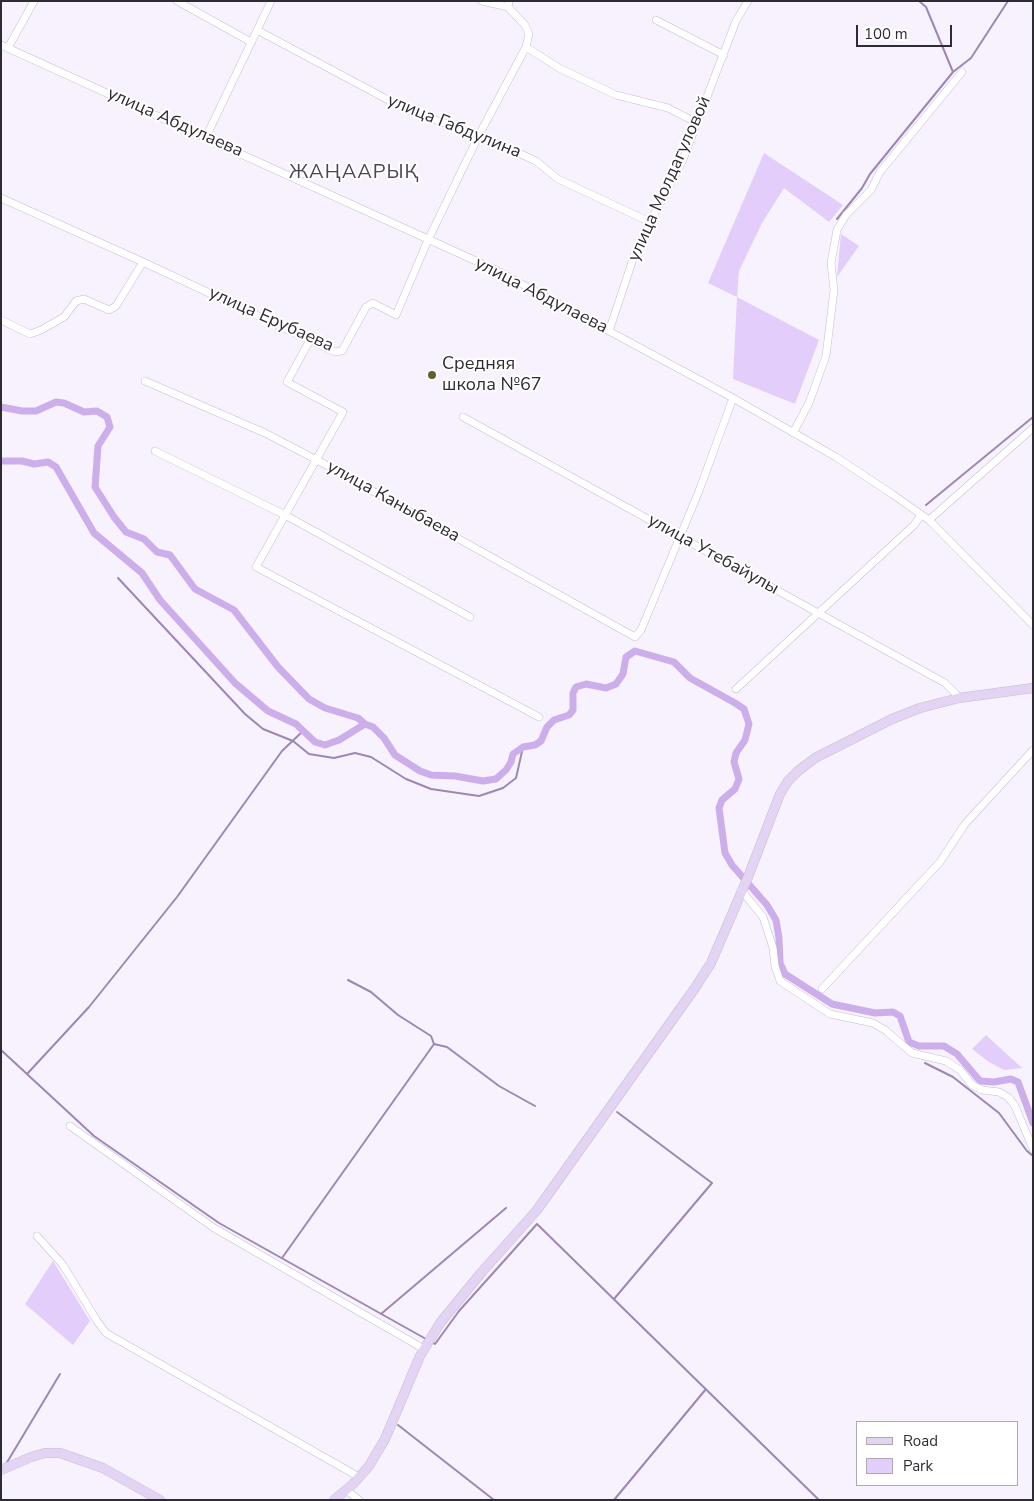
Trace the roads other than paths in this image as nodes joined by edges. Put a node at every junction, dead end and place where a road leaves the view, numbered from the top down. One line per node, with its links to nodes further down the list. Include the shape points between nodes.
1 (34, 1): 10 (street)
2 (177, 1): 9 (street)
3 (271, 1): 8 (street)
4 (482, 1): 6 (street)
5 (748, 1): 12 (street, улица Молдагуловой, via 736,21)
6 (509, 4): 11 (street, via 529,34)
7 (656, 20): 12 (street)
8 (257, 30): 9 (street); 15 (street, улица Габдулина, via 407,110)
9 (252, 42): 16 (street)
10 (5, 46): 16 (street, улица Абдулаева)
11 (526, 47): 14 (street, via 559,68 616,95 668,108); 15 (street, улица Ерубаева)
12 (724, 55): 14 (street, улица Молдагуловой)
13 (962, 72): 28 (street, via 837,230 831,263 834,290 826,356 809,403)
14 (697, 123): 18 (street, улица Молдагуловой, via 682,162)
15 (479, 135): 18 (street, улица Габдулина, via 536,161 558,179); 19 (street, улица Ерубаева)
16 (206, 137): 19 (street, улица Абдулаева)
17 (1, 198): 20 (street, улица Ерубаева)
18 (650, 222): 22 (street, улица Молдагуловой, via 637,247)
19 (428, 240): 22 (street, улица Абдулаева, via 498,271); 23 (street, улица Ерубаева, via 396,315 373,303 366,307 342,351 335,352)
20 (143, 262): 21 (street, via 116,306 109,310 84,299 76,301 64,317 30,334); 23 (street, улица Ерубаева)
21 (1, 320)
22 (609, 331): 25 (street, улица Абдулаева)
23 (310, 340): 30 (street, via 287,382 343,412)
24 (144, 381): 30 (street, улица Каныбаева, via 265,433)
25 (733, 398): 28 (street, улица Абдулаева); 34 (street)
26 (464, 417): 34 (street, улица Утебайулы)
27 (1033, 428): 33 (street)
28 (793, 433): 32 (street, улица Абдулаева, via 836,457)
29 (154, 451): 31 (street)
30 (317, 460): 31 (street); 34 (street, улица Каныбаева, via 635,637 641,630)
31 (286, 515): 36 (street); 41 (street, via 256,567)
32 (921, 515): 33 (street, улица Абдулаева); 35 (street)
33 (928, 520): 37 (street, улица Абдулаева)
34 (679, 537): 35 (street, улица Утебайулы)
35 (819, 613): 39 (street); 40 (street, улица Утебайулы, via 945,683)
36 (470, 618)
37 (1033, 626)
38 (1033, 688): 40 (main road)
39 (736, 689)
40 (958, 698): 43 (main road, via 892,719 815,758 798,771 780,794)
41 (539, 717)
42 (1033, 750): 44 (street, via 965,824 940,862)
43 (744, 884): 46 (street, via 763,917 780,981 830,1014 873,1023 912,1053 946,1061 960,1070 972,1085 1008,1097); 48 (main road, via 711,963 695,988 537,1210 481,1273)
44 (822, 989)
45 (70, 1126): 48 (street, via 214,1228)
46 (1033, 1150)
47 (37, 1236): 50 (street, via 63,1265 106,1333)
48 (428, 1342): 50 (main road, via 385,1438)
49 (1, 1470): 52 (main road, via 45,1453 60,1453 103,1468)
50 (359, 1477): 51 (main road)
51 (346, 1490): 53 (main road); 54 (street)
52 (160, 1500)
53 (334, 1500)
54 (359, 1500)

